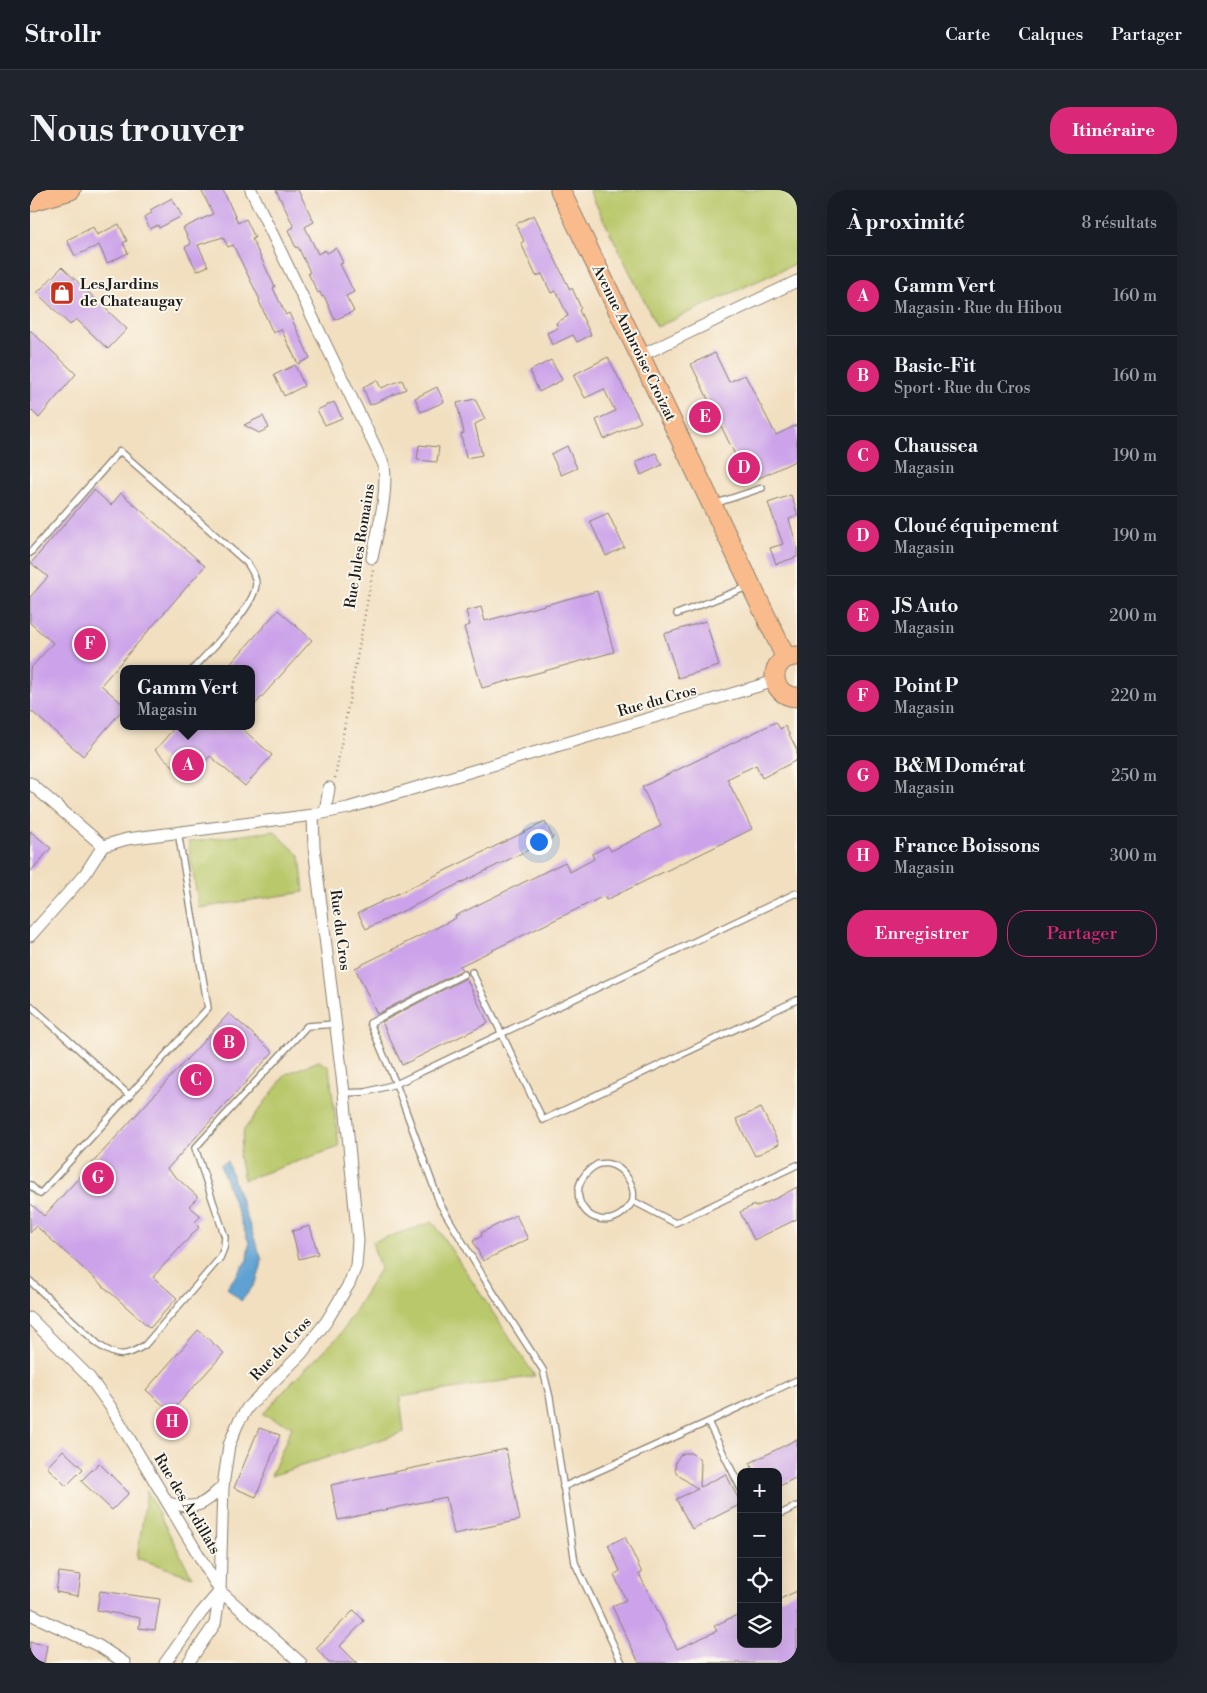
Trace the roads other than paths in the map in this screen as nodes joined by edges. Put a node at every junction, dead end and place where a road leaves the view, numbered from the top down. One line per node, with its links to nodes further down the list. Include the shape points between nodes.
1 (71, 190): 4 (main road)
2 (251, 190): 10 (street, Rue Jules Romains, via 384,465 384,492)
3 (560, 190): 6 (main road, Avenue Ambroise Croizat)
4 (30, 202)
5 (797, 281): 6 (street)
6 (640, 356): 8 (main road, Avenue Ambroise Croizat)
7 (762, 488): 8 (lane)
8 (712, 505): 11 (main road, Avenue Ambroise Croizat)
9 (30, 553): 14 (lane, via 120,451 247,563 254,575 256,584 252,601)
10 (372, 558)
11 (750, 586): 12 (lane); 13 (main road, Avenue Ambroise Croizat)
12 (677, 614)
13 (792, 657): 15 (main road, via 777,668)
14 (196, 665)
15 (775, 681): 16 (main road, via 781,692); 19 (street, Rue du Cros, via 348,808)
16 (797, 697)
17 (30, 783): 22 (street)
18 (329, 788): 19 (street)
19 (325, 812): 20 (street, Rue du Cros)
20 (313, 815): 21 (street); 29 (street, Rue du Cros, via 314,847)
21 (178, 832): 22 (street); 33 (lane, via 208,1008)
22 (103, 846): 24 (street, via 85,874)
23 (797, 894): 30 (lane)
24 (30, 936)
25 (472, 972): 30 (lane)
26 (464, 974): 31 (lane, via 370,1023)
27 (797, 1000): 30 (lane, via 543,1120)
28 (30, 1004): 33 (lane)
29 (336, 1024): 32 (street, Rue du Cros); 37 (lane, via 307,1026 195,1148 225,1237 224,1248 220,1258 145,1345 132,1354 111,1353)
30 (501, 1033): 31 (lane)
31 (396, 1084): 32 (lane, via 366,1092); 43 (lane, via 440,1204 543,1370)
32 (344, 1093): 42 (street, Rue du Cros, via 358,1241 356,1266 326,1322 301,1354 248,1407 238,1423 230,1445)
33 (130, 1096): 35 (lane, via 40,1194)
34 (797, 1165): 36 (lane, via 674,1223)
35 (30, 1185)
36 (632, 1201): 36 (lane, via 633,1191 619,1168 598,1164 580,1180 578,1194 581,1206 588,1214 607,1220 617,1217)
37 (30, 1281)
38 (30, 1318): 44 (street, Rue des Ardillats, via 88,1377 110,1406)
39 (797, 1380): 40 (lane)
40 (708, 1422): 41 (lane); 43 (lane)
41 (737, 1481)
42 (223, 1486): 44 (street, via 199,1505 187,1507); 47 (street, Rue du Cros)
43 (563, 1487): 53 (lane, via 574,1563)
44 (168, 1503): 47 (street, Rue des Ardillats)
45 (797, 1506): 46 (lane)
46 (782, 1513)
47 (220, 1591): 50 (street); 51 (street, Rue du Cros, via 215,1624); 52 (street, Rue des Ardillats)
48 (30, 1614): 49 (street, via 99,1646)
49 (125, 1663)
50 (165, 1663)
51 (188, 1663)
52 (301, 1663)
53 (622, 1663)

